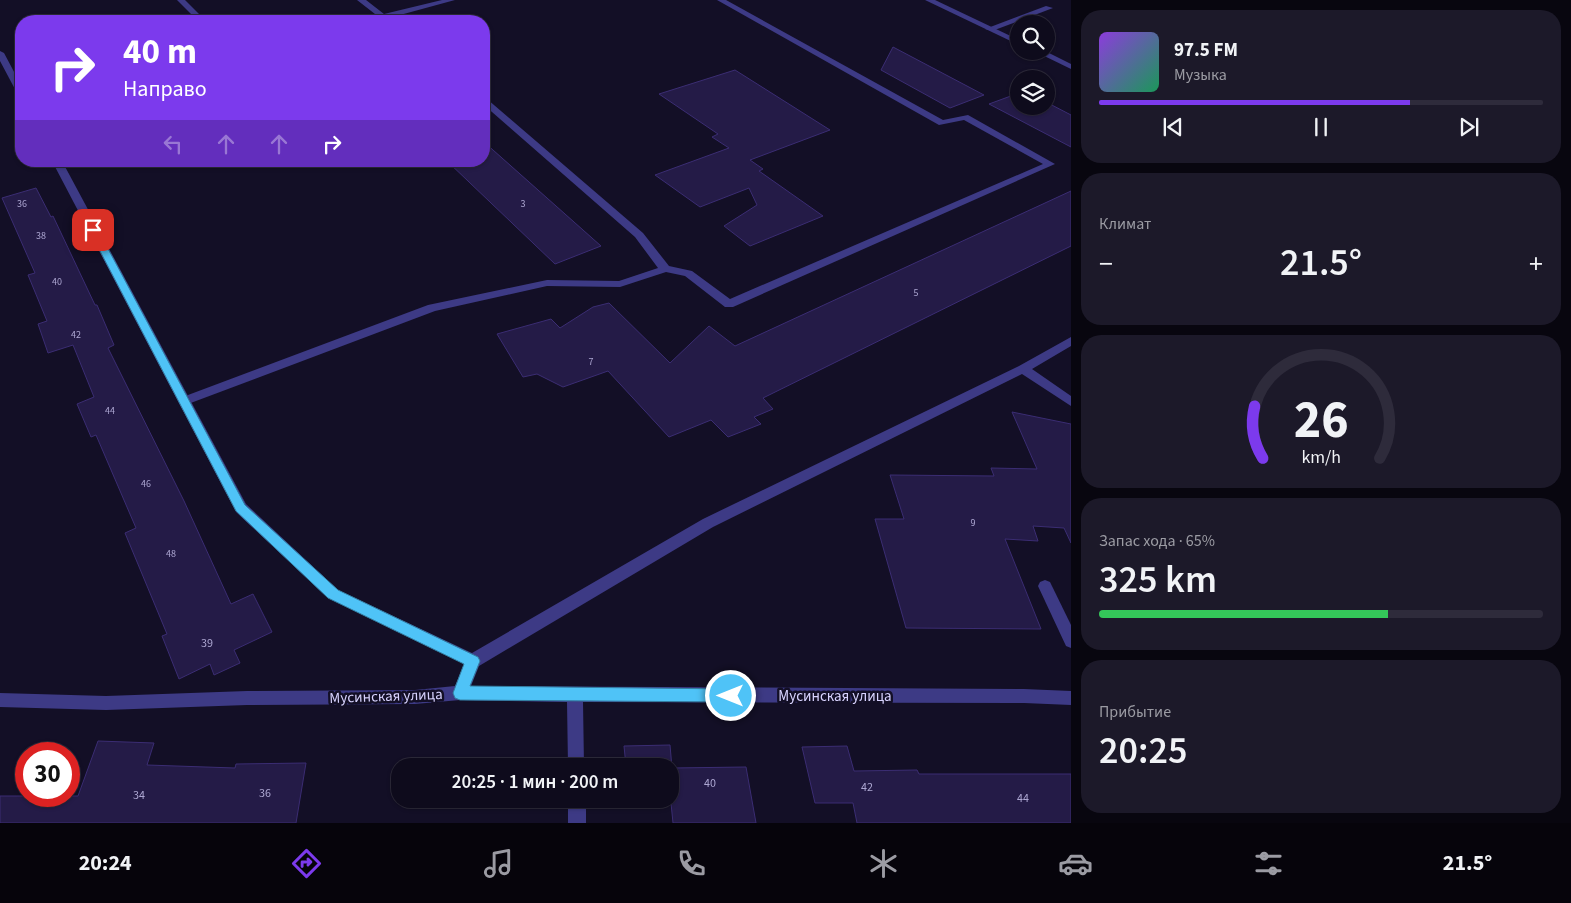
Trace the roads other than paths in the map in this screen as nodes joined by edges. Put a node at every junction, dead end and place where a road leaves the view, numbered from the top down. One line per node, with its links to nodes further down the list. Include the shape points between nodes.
1 (181, 0): 7 (street)
2 (361, 0): 8 (street)
3 (451, 0): 9 (street)
4 (721, 0): 18 (street, via 942,123 965,117 1050,164 729,304 688,274)
5 (929, 0): 10 (street)
6 (1049, 8): 10 (street)
7 (196, 15)
8 (380, 15)
9 (399, 15)
10 (989, 29): 11 (street)
11 (1010, 38)
12 (0, 53): 15 (street)
13 (1055, 59): 14 (street)
14 (1071, 67)
15 (15, 82)
16 (490, 106): 18 (street, via 639,235)
17 (60, 167): 21 (street)
18 (665, 269): 21 (street, via 620,284 547,283 432,308)
19 (1071, 341): 20 (street)
20 (1023, 369): 22 (street); 25 (street, via 708,523)
21 (184, 401): 25 (street, via 241,508 333,594)
22 (1071, 402)
23 (1045, 586): 24 (street)
24 (1071, 641)
25 (473, 661): 26 (street)
26 (460, 693): 27 (street, Мусинская улица); 29 (street, Мусинская улица, via 415,697 106,703)
27 (575, 696): 28 (street, Мусинская улица); 30 (street)
28 (1071, 698)
29 (0, 700)
30 (576, 758)
31 (577, 808): 32 (street)
32 (578, 823)

